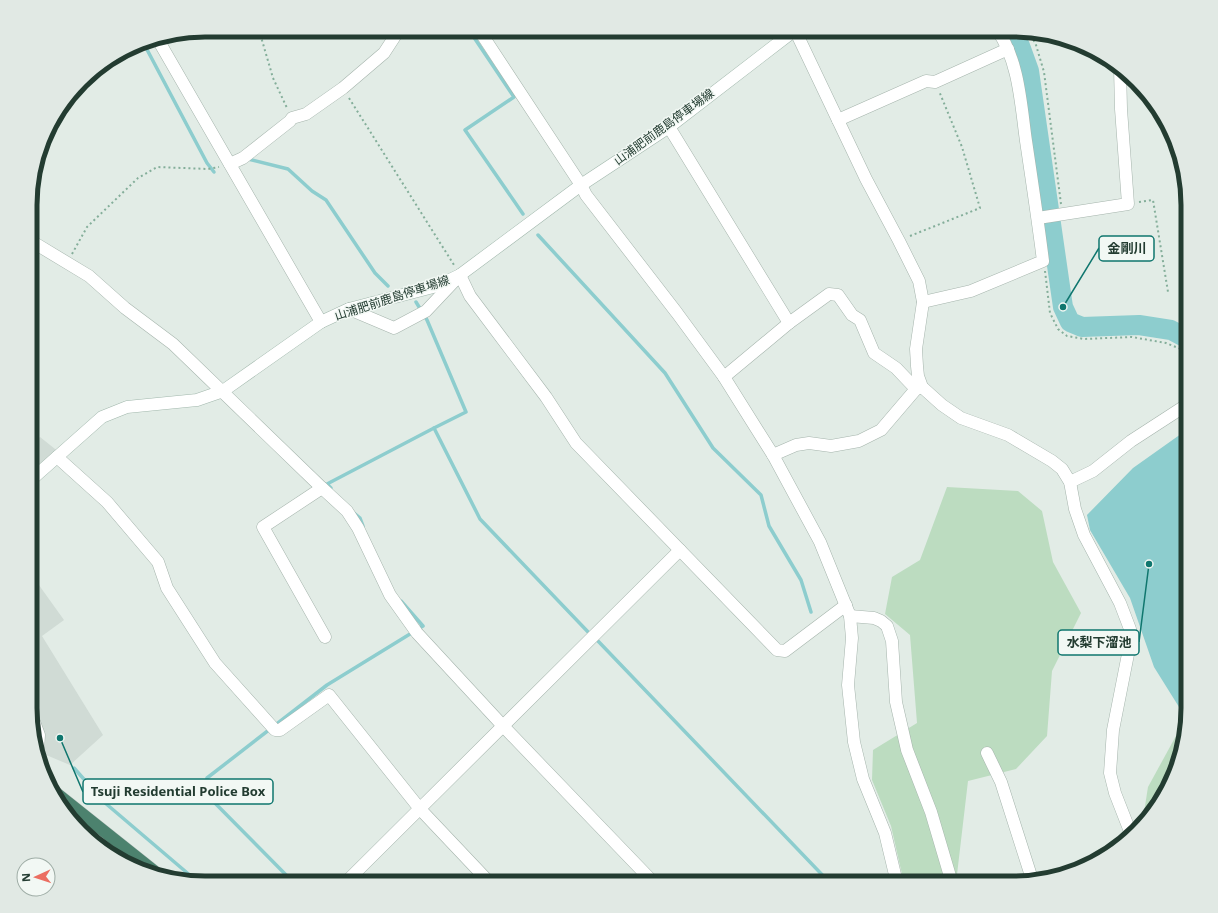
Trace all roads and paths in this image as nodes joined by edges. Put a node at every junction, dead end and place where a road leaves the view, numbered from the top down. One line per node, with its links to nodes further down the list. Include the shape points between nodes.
1 (261, 37): 13 (path, via 273,78)
2 (394, 37): 12 (street, via 384,53)
3 (484, 37): 18 (street)
4 (786, 37): 15 (street, 山浦肥前鹿島停車場線)
5 (798, 37): 14 (street)
6 (1001, 37): 9 (street)
7 (1032, 38): 20 (path, via 1044,72)
8 (160, 43): 16 (street)
9 (1008, 49): 11 (street); 21 (street, via 1016,72)
10 (1120, 76): 19 (street, via 1120,109)
11 (935, 82): 14 (street, via 926,81); 22 (path, via 962,147 980,208)
12 (343, 88): 13 (street, via 306,114); 26 (path)
13 (292, 118): 16 (street, via 243,158)
14 (838, 120): 22 (street)
15 (669, 126): 18 (street, 山浦肥前鹿島停車場線); 31 (street)
16 (230, 164): 30 (street)
17 (214, 169): 25 (path, via 157,168 138,178 87,227)
18 (581, 185): 26 (street, 山浦肥前鹿島停車場線); 33 (street)
19 (1128, 204): 20 (street); 27 (path, via 1153,200)
20 (1062, 214): 21 (street)
21 (1038, 218): 24 (street)
22 (899, 241): 28 (street, via 919,281)
23 (37, 244): 25 (street)
24 (1043, 261): 28 (street, via 971,291); 32 (path, via 1050,313 1058,329 1067,336 1084,339 1132,337 1166,343)
25 (67, 262): 35 (street, via 89,276 125,308 173,344)
26 (460, 275): 29 (street, 山浦肥前鹿島停車場線, via 437,286); 29 (street, via 423,313 394,328); 42 (street, via 470,296 546,397 576,443)
27 (1168, 292)
28 (922, 302): 34 (street, via 916,349)
29 (349, 309): 30 (street, 山浦肥前鹿島停車場線)
30 (321, 322): 35 (street, 山浦肥前鹿島停車場線)
31 (789, 323): 33 (street); 34 (street, via 829,294 838,295 852,315 860,320 874,353)
32 (1181, 349)
33 (724, 377): 37 (street)
34 (919, 388): 37 (street, via 881,430 859,441 831,446 796,444); 40 (street, via 961,418 1008,435 1052,461 1062,469)
35 (223, 392): 38 (street, 山浦肥前鹿島停車場線, via 197,400 127,407 102,417); 41 (street)
36 (1181, 409): 40 (street, via 1131,441 1093,471)
37 (773, 454): 43 (street, via 820,542)
38 (57, 457): 39 (street, 山浦肥前鹿島停車場線); 48 (street, via 107,502 158,562 167,588 215,663 272,727 280,730 329,695)
39 (37, 475)
40 (1070, 482): 49 (street, via 1075,510 1084,535 1120,603 1130,629 1130,644 1113,730 1110,772)
41 (322, 488): 44 (street, via 263,527); 45 (street, via 347,511 358,528 390,595 415,630)
42 (680, 550): 43 (street, via 777,650 785,651); 45 (street)
43 (848, 610): 55 (street, via 852,638 848,685 854,742 863,779 885,833); 56 (street, via 874,618 887,626 892,641 896,702 907,750 931,812)
44 (325, 637)
45 (503, 726): 48 (street); 54 (street)
46 (987, 753): 51 (street, via 1001,782)
47 (69, 806): 50 (highway)
48 (420, 809): 52 (street); 53 (street)
49 (1129, 829)
50 (146, 865)
51 (1031, 875)
52 (352, 876)
53 (483, 876)
54 (647, 876)
55 (894, 876)
56 (950, 876)

